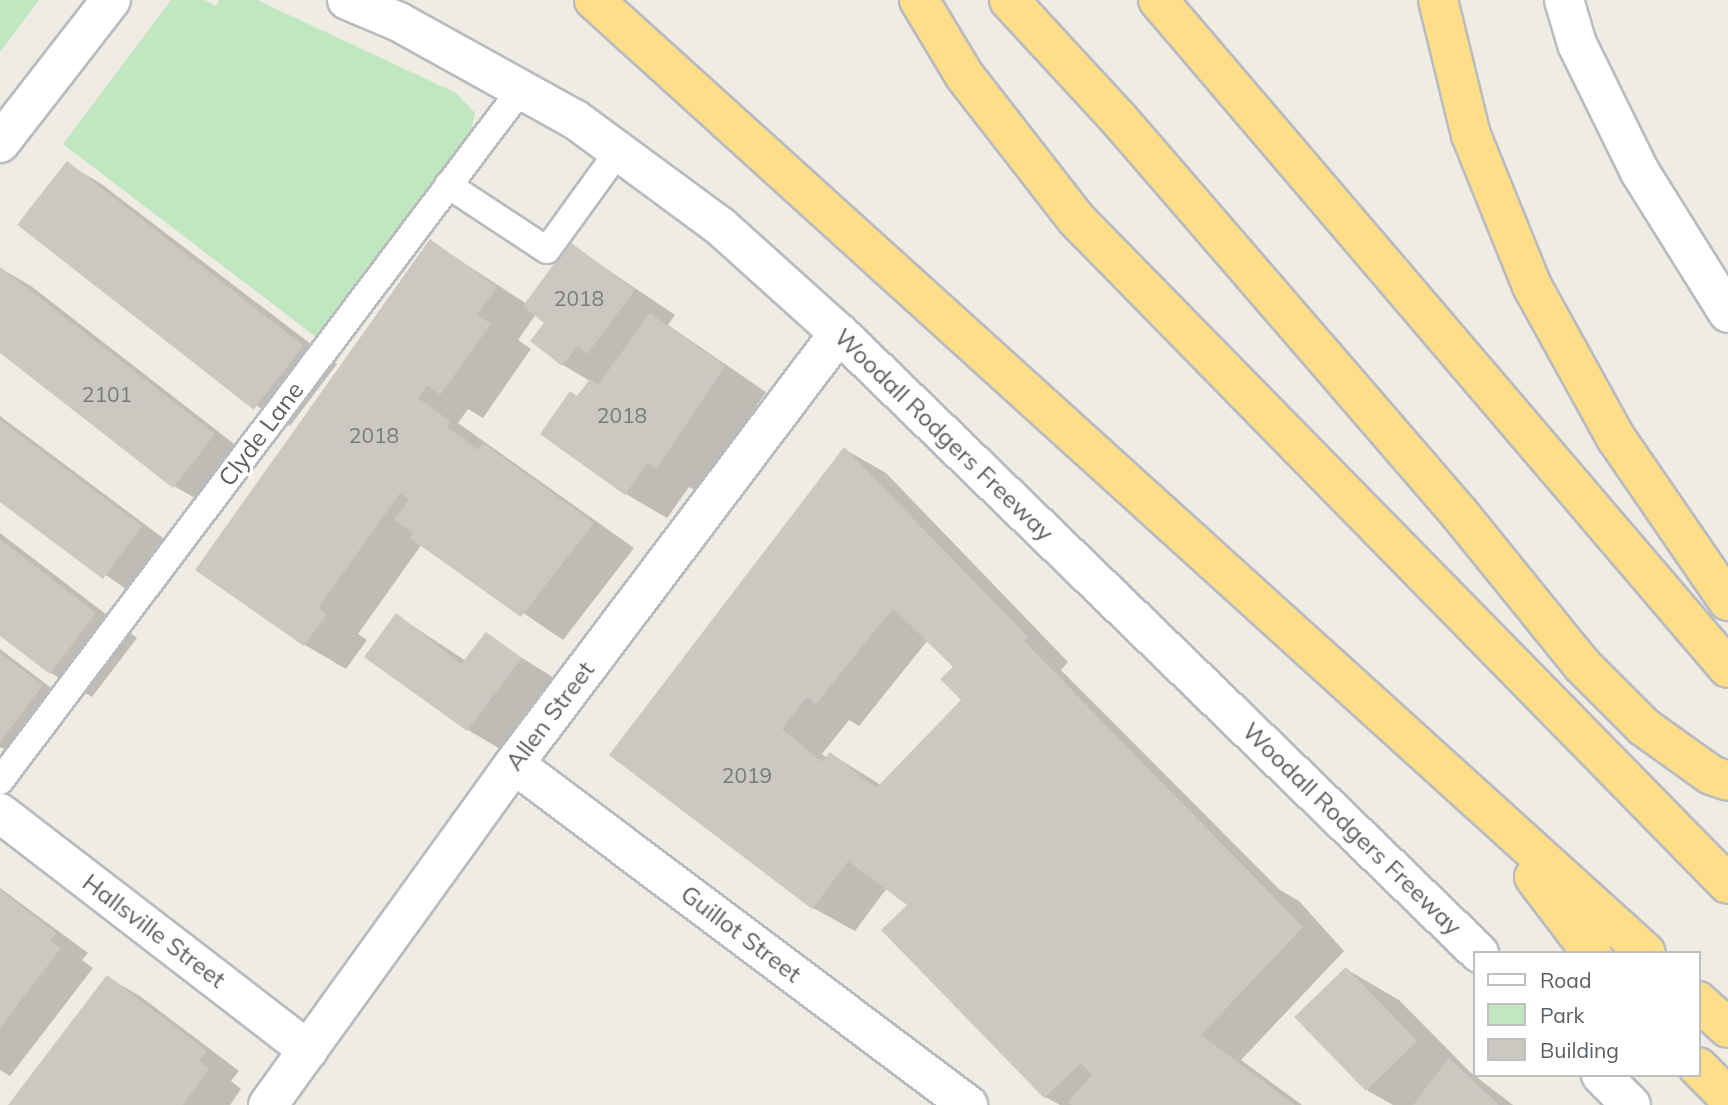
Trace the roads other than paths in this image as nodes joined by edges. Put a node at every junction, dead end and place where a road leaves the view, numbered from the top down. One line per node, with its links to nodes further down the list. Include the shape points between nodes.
1 (111, 0): 10 (street)
2 (347, 0): 9 (street, Woodall Rodgers Freeway)
3 (594, 0): 20 (highway)
4 (919, 0): 22 (highway, via 964,75 1076,219)
5 (1009, 0): 19 (highway, via 1118,118 1459,513 1582,665 1644,727 1712,775)
6 (1438, 0): 15 (highway, via 1471,135 1531,286 1616,438)
7 (1564, 0): 13 (street, via 1577,44 1640,172)
8 (1169, 9): 16 (highway)
9 (522, 88): 11 (street, Woodall Rodgers Freeway); 12 (lane, Clyde Lane)
10 (0, 143)
11 (620, 149): 12 (lane, via 547,250); 14 (street, Woodall Rodgers Freeway, via 720,226)
12 (448, 185): 18 (lane, Clyde Lane)
13 (1728, 313)
14 (839, 333): 17 (street, Allen Street); 23 (street, Woodall Rodgers Freeway)
15 (1728, 601)
16 (1728, 667)
17 (514, 764): 28 (street, Allen Street); 33 (street, Guillot Street)
18 (0, 781)
19 (1728, 781)
20 (1482, 808): 24 (highway); 25 (highway)
21 (0, 813): 28 (street, Hallsville Street)
22 (1728, 884)
23 (1477, 951)
24 (1590, 951)
25 (1644, 951)
26 (1700, 1003): 27 (highway)
27 (1728, 1028)
28 (309, 1050): 32 (street, Allen Street)
29 (1700, 1069): 31 (highway)
30 (1603, 1077): 34 (street)
31 (1728, 1097)
32 (268, 1105)
33 (968, 1105)
34 (1631, 1105)

